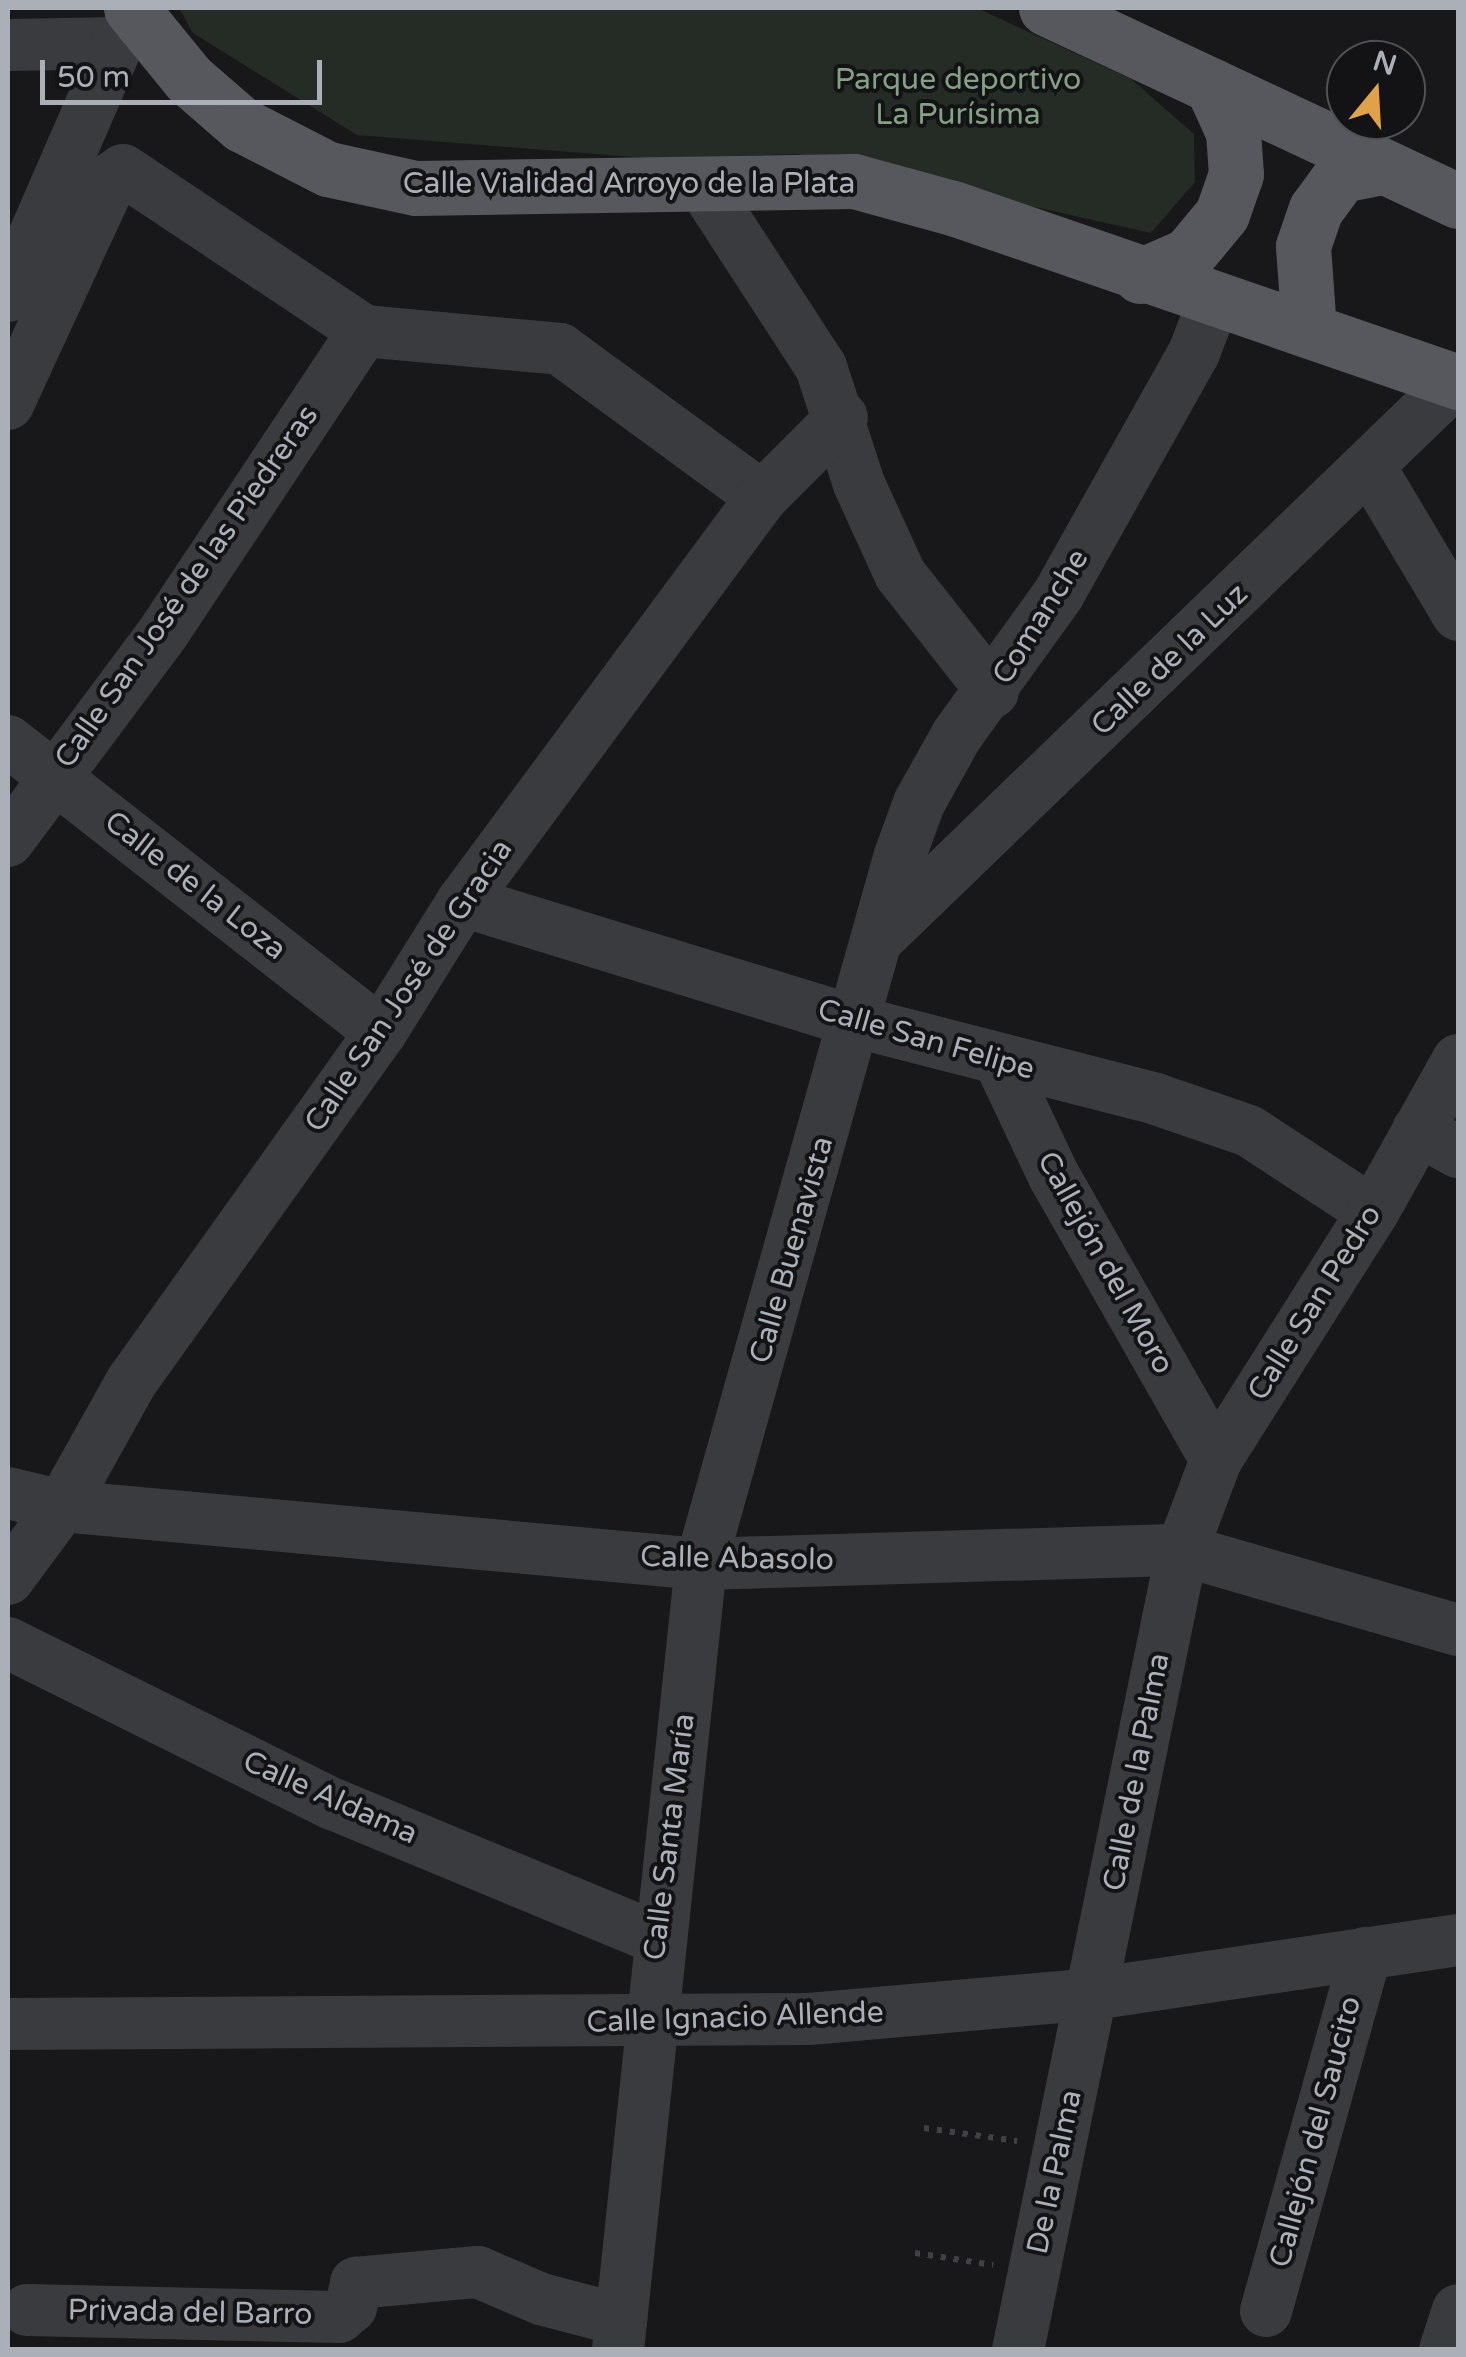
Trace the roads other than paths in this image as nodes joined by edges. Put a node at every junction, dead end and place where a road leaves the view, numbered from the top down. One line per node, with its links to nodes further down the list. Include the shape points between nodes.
1 (1046, 8): 4 (main road)
2 (129, 22): 3 (street); 6 (main road, Calle Vialidad Arroyo de la Plata, via 242,125 328,169 416,188); 9 (street)
3 (8, 45)
4 (1212, 86): 5 (main road); 8 (main road, via 1233,132 1236,174 1222,214 1203,244)
5 (1382, 167): 7 (main road); 11 (main road, via 1340,175 1316,209 1303,246)
6 (704, 188): 8 (main road, Calle Vialidad Arroyo de la Plata, via 854,181 953,208); 15 (street, via 821,366)
7 (1458, 202)
8 (1140, 276): 10 (main road, Calle Vialidad Arroyo de la Plata)
9 (8, 296)
10 (1214, 300): 11 (main road, Calle Vialidad Arroyo de la Plata); 19 (street, Comanche, via 1194,353 1058,596)
11 (1308, 330): 14 (main road, Calle Vialidad Arroyo de la Plata)
12 (364, 331): 13 (street, via 123,170 113,177); 17 (street, via 560,349); 21 (street, Calle San José de las Piedreras, via 165,630)
13 (15, 372)
14 (1457, 381): 16 (street, Calle de la Luz)
15 (842, 417): 17 (street, Calle San José de Gracia); 19 (street, via 859,484 900,574)
16 (1371, 469): 18 (street); 24 (street, Calle de la Luz)
17 (762, 497): 23 (street, Calle San José de Gracia)
18 (1458, 615)
19 (993, 692): 24 (street, Comanche, via 957,735 919,803)
20 (8, 741): 21 (street, Calle de la Loza)
21 (55, 777): 22 (street, Calle San José de las Piedreras); 26 (street, Calle de la Loza)
22 (8, 842)
23 (463, 901): 25 (street, Calle San Felipe); 26 (street, Calle San José de Gracia)
24 (880, 936): 25 (street, Calle Buenavista)
25 (857, 1022): 28 (street, Calle San Felipe); 35 (street, Calle Buenavista)
26 (381, 1032): 33 (street, Calle San José de Gracia, via 132,1382)
27 (1458, 1060): 29 (street, Calle San Pedro)
28 (1000, 1062): 30 (street, Calle San Felipe, via 1156,1098 1249,1131); 31 (street, Callejón del Moro, via 1054,1176)
29 (1438, 1141): 30 (street, Calle San Pedro)
30 (1374, 1212): 31 (street, Calle San Pedro)
31 (1216, 1460): 34 (street, Calle San Pedro)
32 (8, 1494): 33 (street, Calle Abasolo)
33 (62, 1506): 35 (street, Calle Abasolo); 36 (street, Calle San José de Gracia)
34 (1182, 1550): 35 (street, Calle Abasolo); 37 (street, Calle Abasolo); 42 (street, Calle de la Palma)
35 (702, 1564): 39 (street, Calle Santa María)
36 (8, 1579)
37 (1458, 1630)
38 (8, 1643): 39 (street, Calle Aldama, via 333,1804)
39 (659, 1939): 44 (street, Calle Santa María)
40 (1458, 1940): 41 (street, Calle Ignacio Allende)
41 (1366, 1953): 42 (street, Calle Ignacio Allende); 47 (street, Callejón del Saucito)
42 (1093, 1994): 44 (street, Calle Ignacio Allende, via 809,2020); 49 (street, De la Palma)
43 (8, 2024): 44 (street, Calle Ignacio Allende)
44 (648, 2025): 48 (street, Calle Santa María)
45 (27, 2310): 48 (street, Privada del Barro, via 340,2317 351,2308 356,2284 478,2272)
46 (1458, 2310): 50 (street)
47 (1266, 2311)
48 (619, 2335)
49 (1018, 2350)
50 (1445, 2350)

